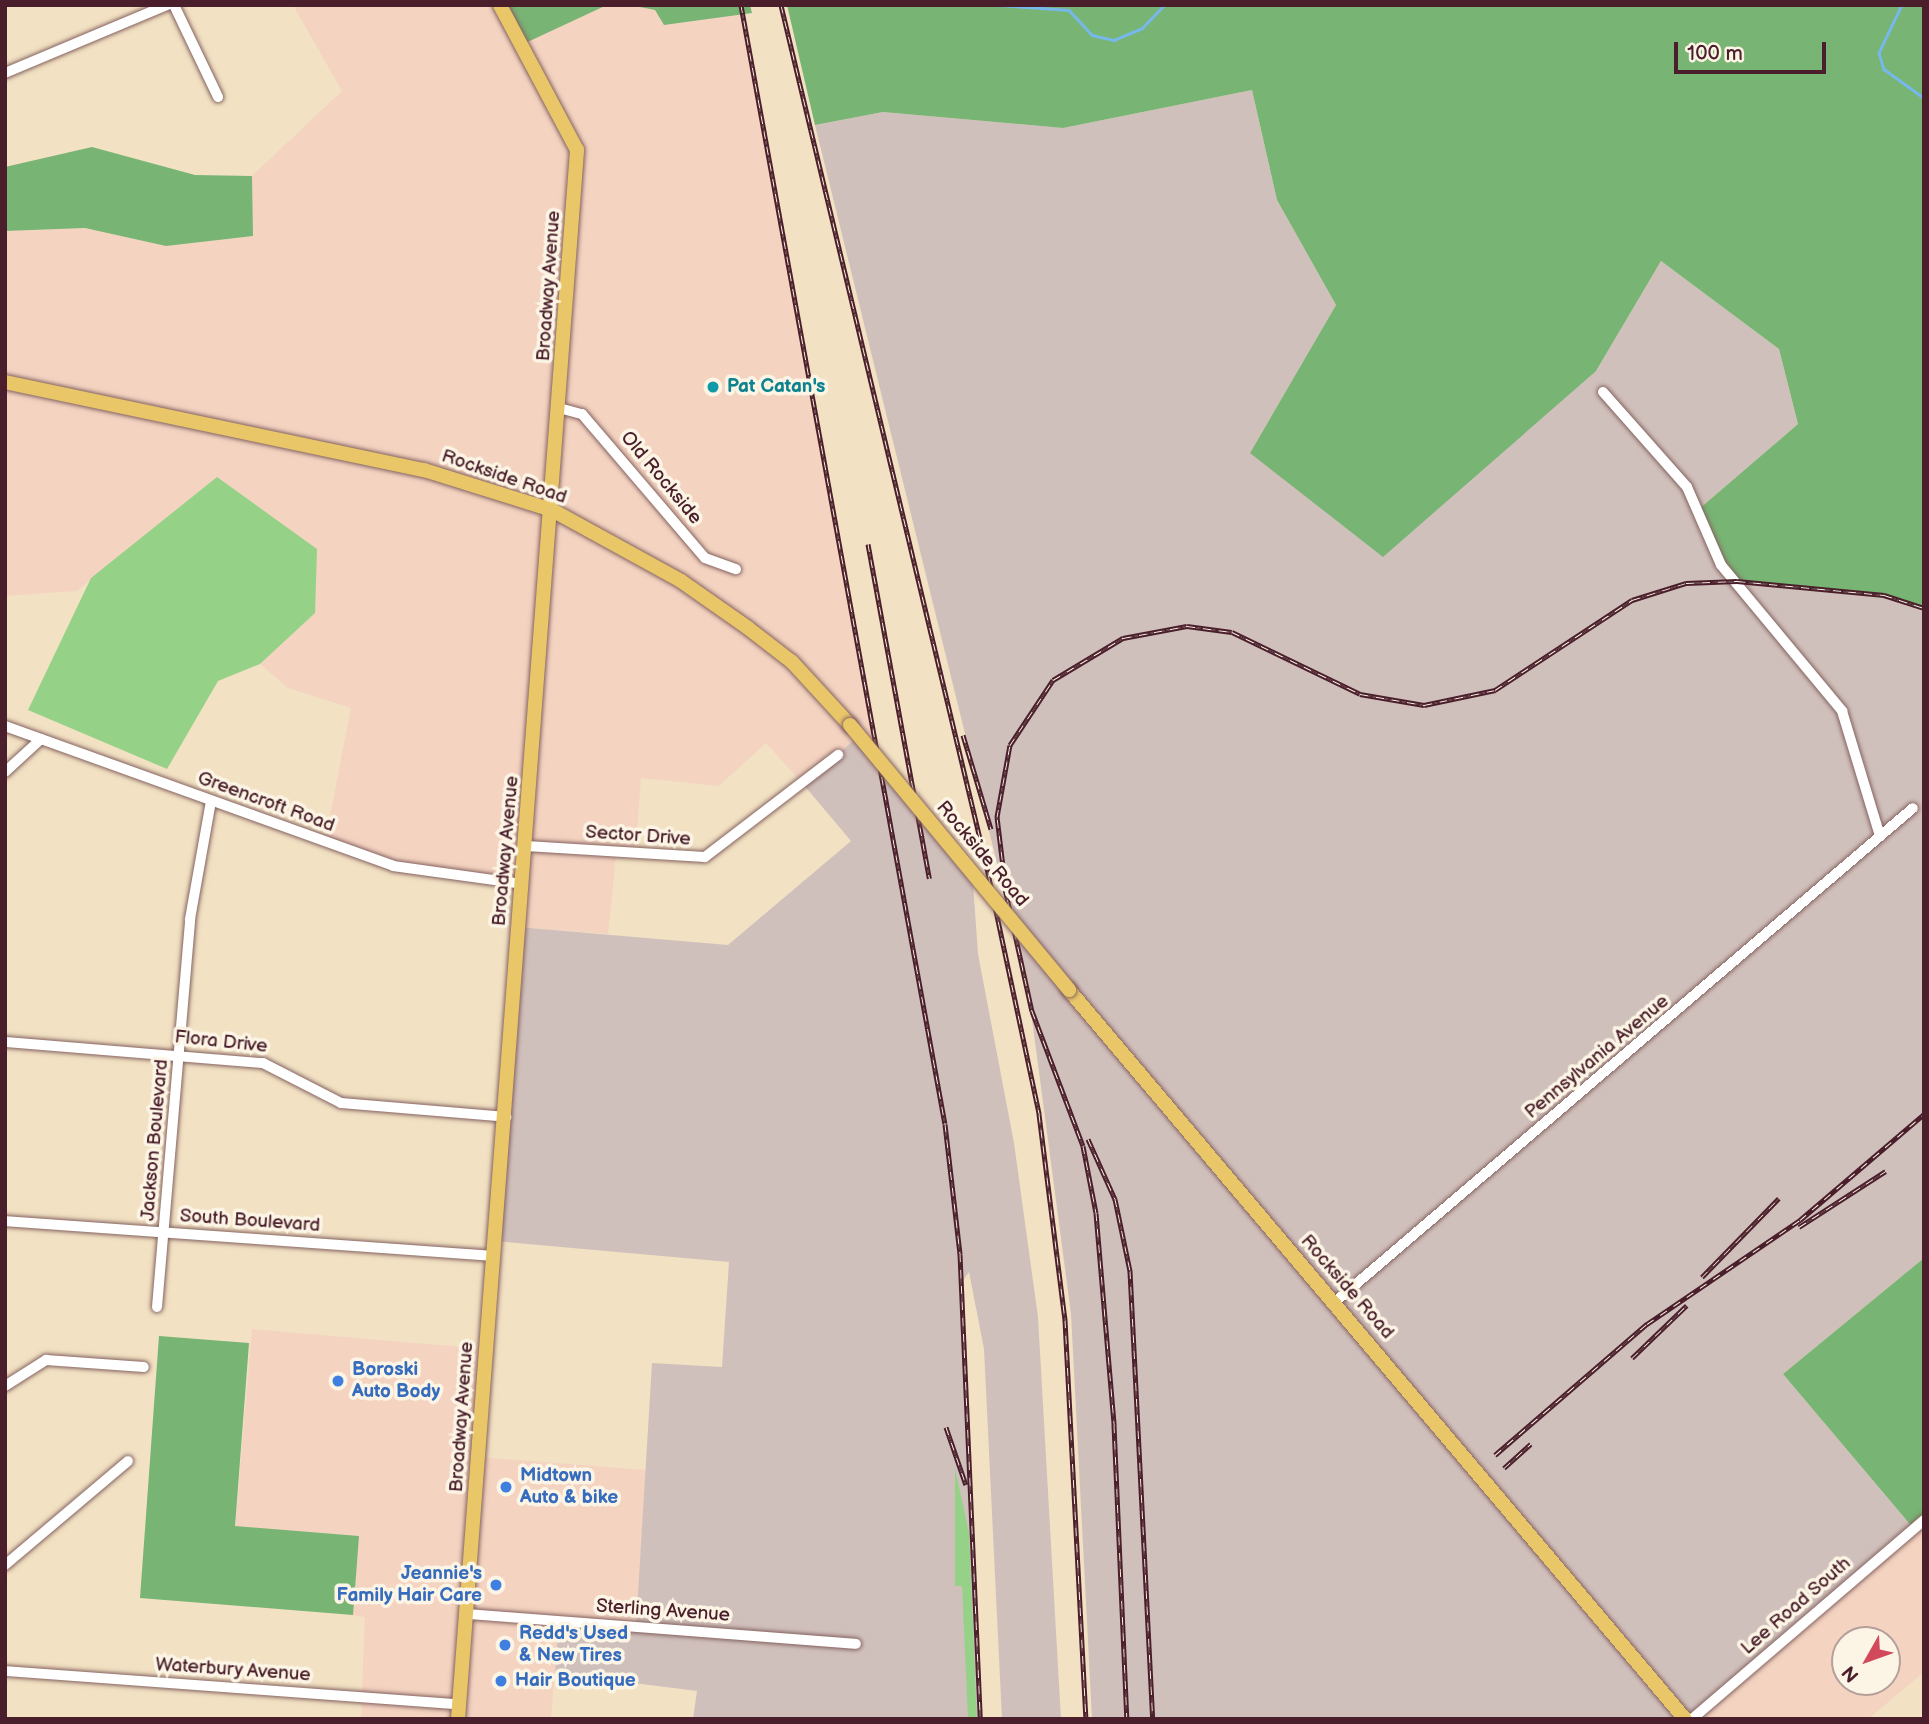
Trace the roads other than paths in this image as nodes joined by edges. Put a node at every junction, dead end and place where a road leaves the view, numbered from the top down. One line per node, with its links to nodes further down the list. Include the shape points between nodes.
1 (167, 5): 4 (street)
2 (174, 5): 5 (street)
3 (500, 5): 8 (main road, Broadway Avenue, via 577,150)
4 (5, 73)
5 (218, 97)
6 (5, 382): 9 (main road, Rockside Road, via 424,470)
7 (1603, 392): 17 (street, via 1687,487 1721,565 1842,711)
8 (559, 408): 9 (main road, Broadway Avenue); 10 (street, Old Rockside, via 582,414 705,558)
9 (552, 510): 18 (main road, Broadway Avenue); 26 (main road, Rockside Road, bridge, via 681,580 792,662)
10 (736, 569)
11 (5, 726): 12 (street, Greencroft Road)
12 (41, 739): 14 (street); 15 (street, Greencroft Road)
13 (838, 755): 18 (street, Sector Drive, via 705,858)
14 (5, 772)
15 (211, 801): 19 (street, Greencroft Road, via 393,866); 21 (street, Jackson Boulevard, via 190,919)
16 (1913, 808): 17 (street, Pennsylvania Avenue)
17 (1880, 836): 26 (street, Pennsylvania Avenue)
18 (526, 846): 19 (main road, Broadway Avenue)
19 (522, 884): 22 (main road, Broadway Avenue)
20 (5, 1042): 21 (street, Flora Drive)
21 (179, 1055): 22 (street, Flora Drive, via 275,1066 341,1103); 24 (street, Jackson Boulevard)
22 (506, 1117): 25 (main road, Broadway Avenue)
23 (5, 1221): 24 (street, South Boulevard)
24 (164, 1232): 25 (street, South Boulevard); 27 (street, Jackson Boulevard)
25 (493, 1256): 33 (main road, Broadway Avenue)
26 (1335, 1302): 37 (main road, Rockside Road)
27 (157, 1307)
28 (144, 1367): 29 (street, via 46,1360)
29 (5, 1386)
30 (128, 1461): 32 (street)
31 (1924, 1520): 38 (street, Lee Road South)
32 (5, 1564)
33 (468, 1614): 34 (street, Sterling Avenue); 36 (main road, Broadway Avenue)
34 (856, 1644)
35 (5, 1671): 36 (street, Waterbury Avenue)
36 (458, 1712)
37 (1685, 1719)
38 (1692, 1719)

